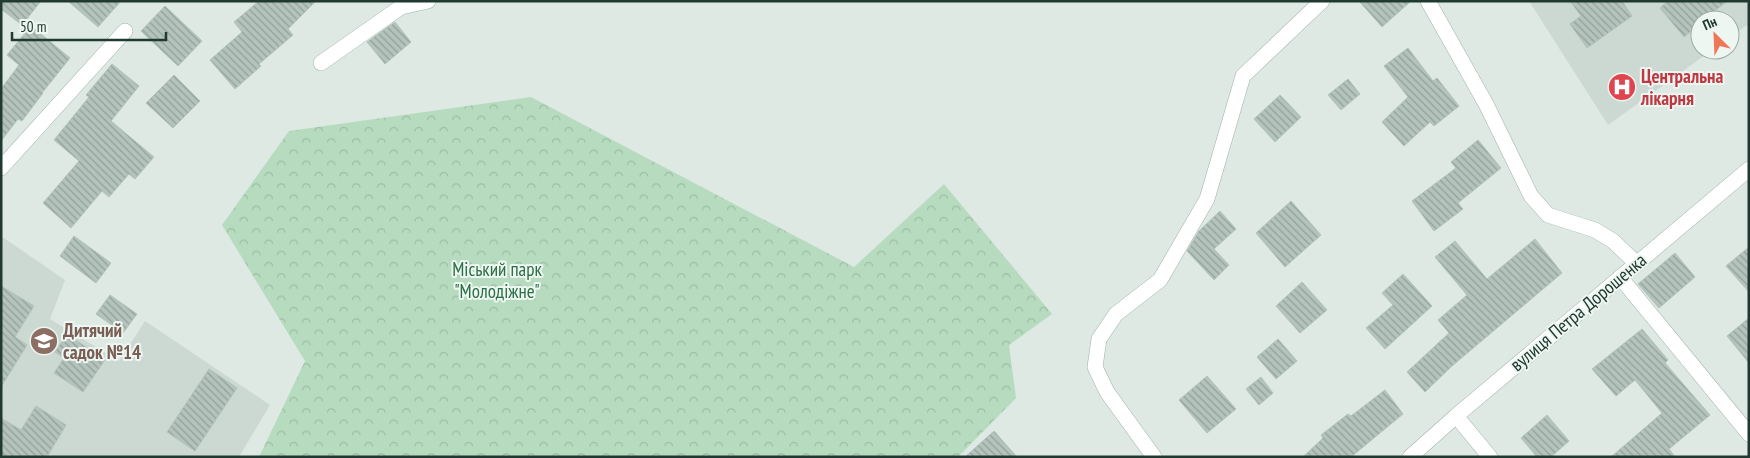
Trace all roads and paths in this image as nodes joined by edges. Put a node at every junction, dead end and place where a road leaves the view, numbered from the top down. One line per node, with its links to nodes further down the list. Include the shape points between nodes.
1 (428, 1): 5 (street, via 401,6)
2 (1322, 1): 12 (street, via 1243,76 1208,199 1160,280 1116,314 1099,339 1095,367 1107,392)
3 (1428, 1): 8 (street, via 1486,104 1531,196 1548,215 1595,230 1613,241)
4 (124, 31): 6 (street)
5 (321, 63)
6 (1, 168)
7 (1749, 169): 8 (street, вулиця Петра Дорошенка)
8 (1636, 263): 9 (street, вулиця Петра Дорошенка)
9 (1620, 278): 10 (street, вулиця Петра Дорошенка); 11 (street)
10 (1456, 416): 13 (street, вулиця Петра Дорошенка); 14 (street)
11 (1749, 434)
12 (1154, 457)
13 (1410, 457)
14 (1490, 457)

